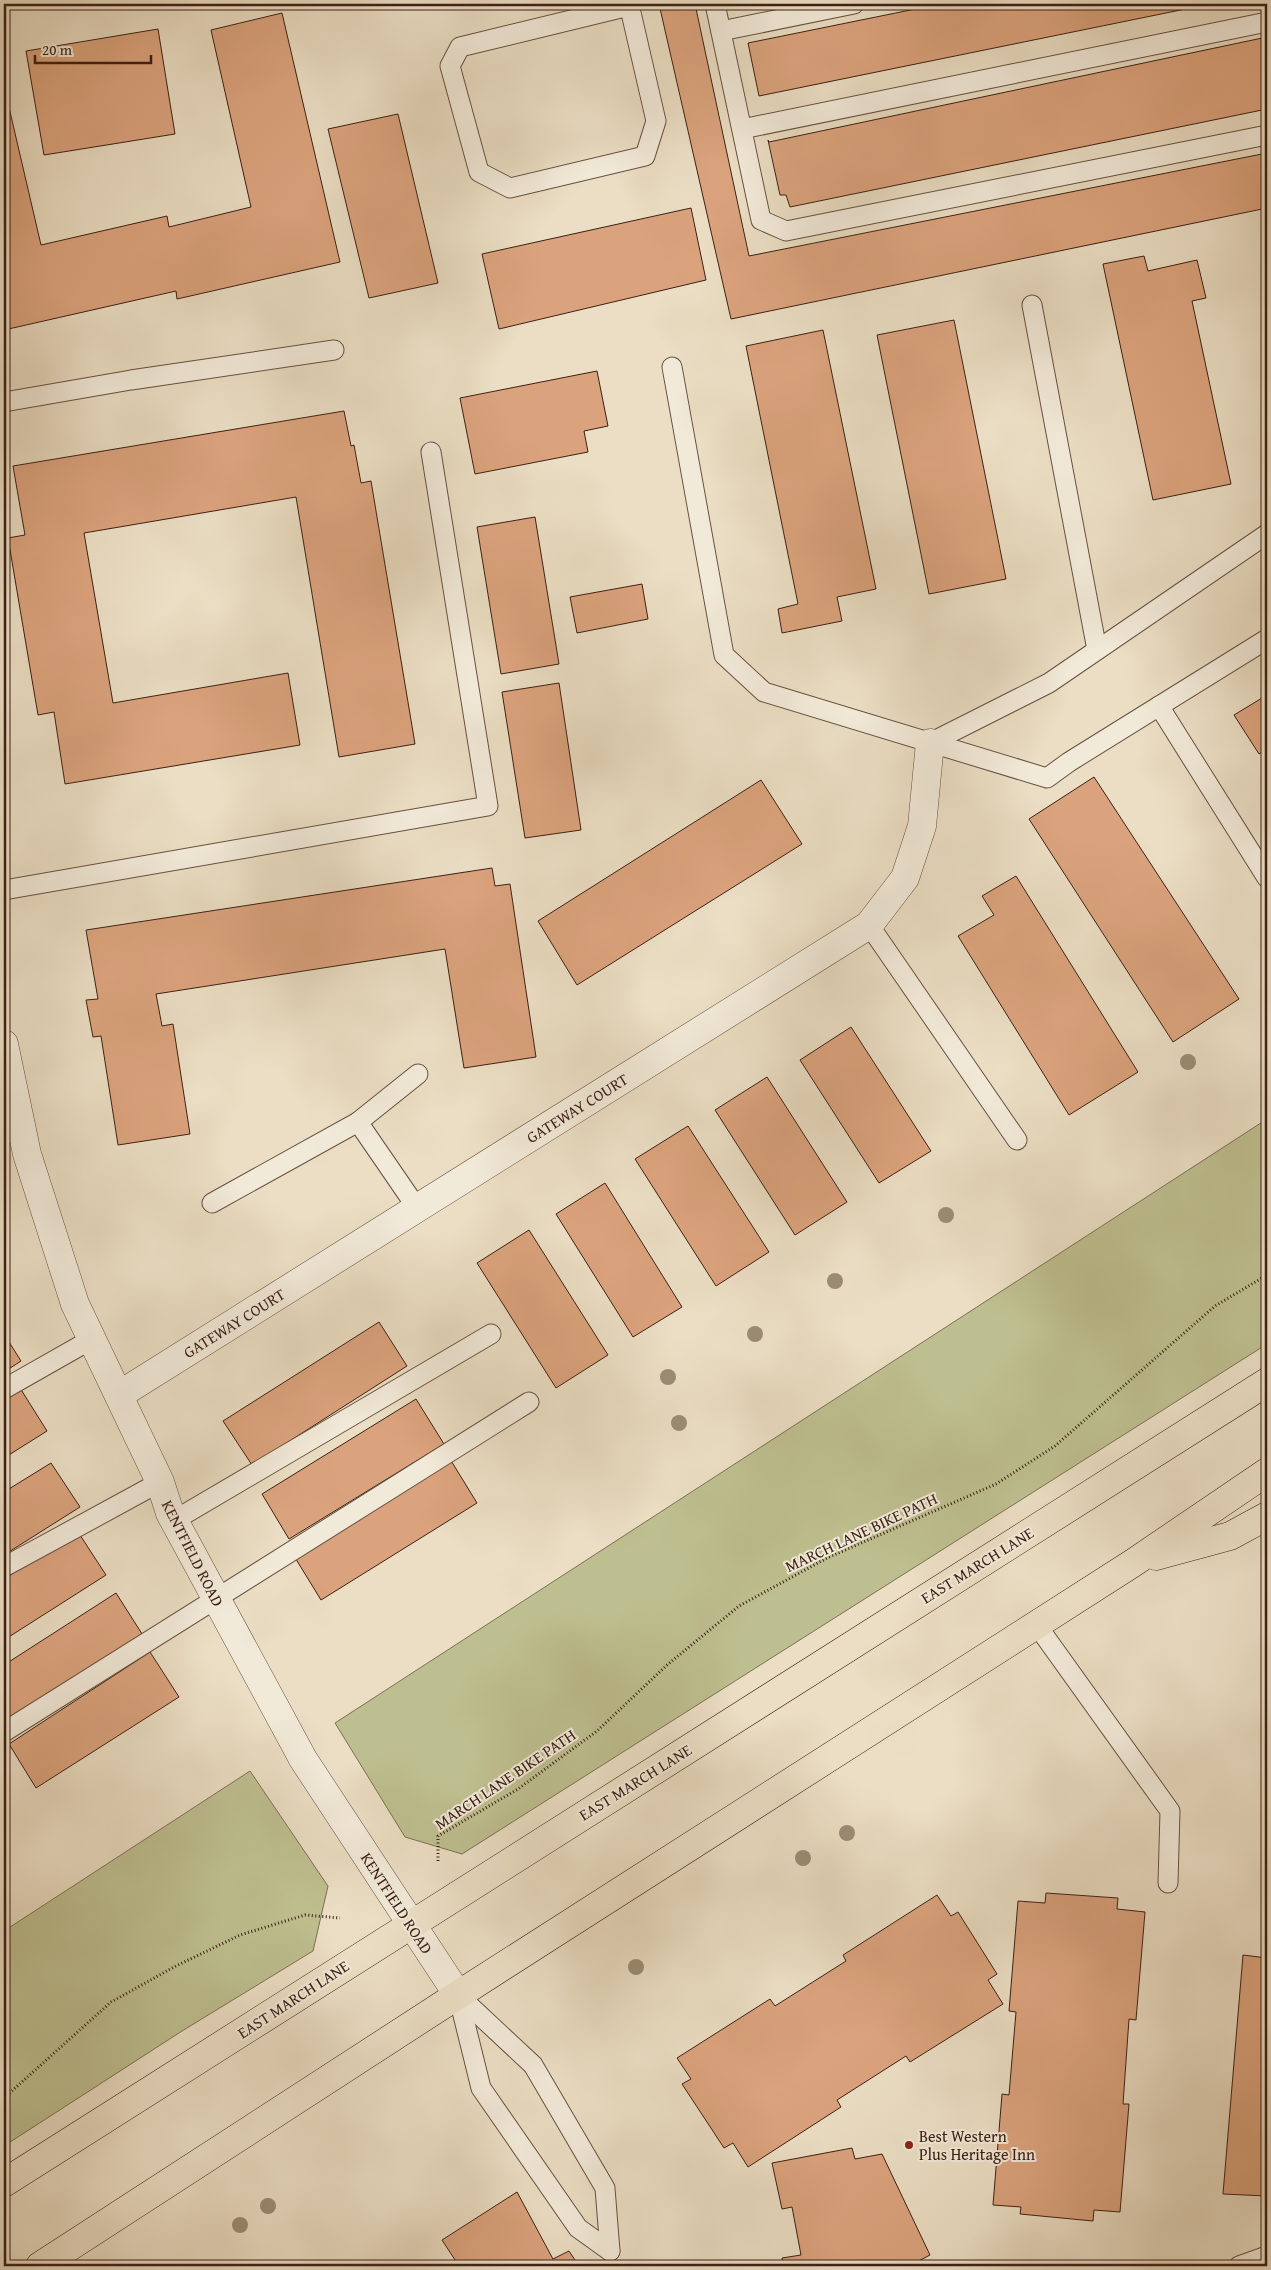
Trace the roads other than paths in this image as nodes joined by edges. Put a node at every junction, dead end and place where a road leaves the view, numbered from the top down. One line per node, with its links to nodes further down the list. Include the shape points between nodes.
1 (715, 4): 5 (lane)
2 (854, 4): 5 (lane)
3 (629, 5): 3 (lane, via 460,47 450,66 479,172 510,188 645,156 656,121)
4 (1267, 22): 6 (lane)
5 (721, 31): 6 (lane)
6 (742, 129): 7 (lane, via 762,220 786,231)
7 (1267, 135)
8 (1032, 305): 15 (lane)
9 (334, 350): 11 (lane)
10 (672, 367): 17 (lane, via 724,655 764,692)
11 (4, 402)
12 (431, 452): 19 (lane, via 488,806)
13 (1267, 534): 15 (lane)
14 (1267, 639): 16 (lane)
15 (1097, 650): 17 (lane, via 1049,683)
16 (1159, 706): 17 (lane, via 1046,778); 18 (lane)
17 (930, 743): 20 (street, GATEWAY COURT, via 922,826 905,878)
18 (1267, 878)
19 (4, 890)
20 (869, 925): 24 (lane); 26 (street, GATEWAY COURT)
21 (5, 1061): 28 (street, KENTFIELD ROAD, via 28,1154 75,1304)
22 (418, 1074): 23 (lane)
23 (358, 1122): 25 (lane); 26 (lane)
24 (1017, 1140)
25 (212, 1203)
26 (417, 1208): 31 (street, GATEWAY COURT)
27 (491, 1334): 36 (lane)
28 (92, 1339): 30 (lane); 31 (street, KENTFIELD ROAD)
29 (1267, 1382): 43 (main road, EAST MARCH LANE)
30 (4, 1390)
31 (119, 1395): 34 (street, KENTFIELD ROAD)
32 (529, 1402): 39 (lane)
33 (1267, 1472): 37 (main road)
34 (160, 1482): 36 (street, KENTFIELD ROAD); 38 (lane)
35 (1267, 1516): 37 (main road, via 1230,1536)
36 (173, 1521): 39 (street, KENTFIELD ROAD)
37 (1133, 1563): 40 (main road)
38 (4, 1567)
39 (215, 1598): 41 (lane); 43 (street, KENTFIELD ROAD, via 302,1759)
40 (1036, 1624): 42 (lane, via 1170,1811); 44 (main road)
41 (4, 1732)
42 (1168, 1883)
43 (410, 1924): 44 (street, KENTFIELD ROAD); 45 (main road, EAST MARCH LANE)
44 (458, 1995): 44 (lane, via 481,2088 578,2228 610,2251 605,2188 538,2073); 47 (main road)
45 (4, 2183)
46 (1267, 2256): 48 (lane)
47 (40, 2266)
48 (1239, 2266)

